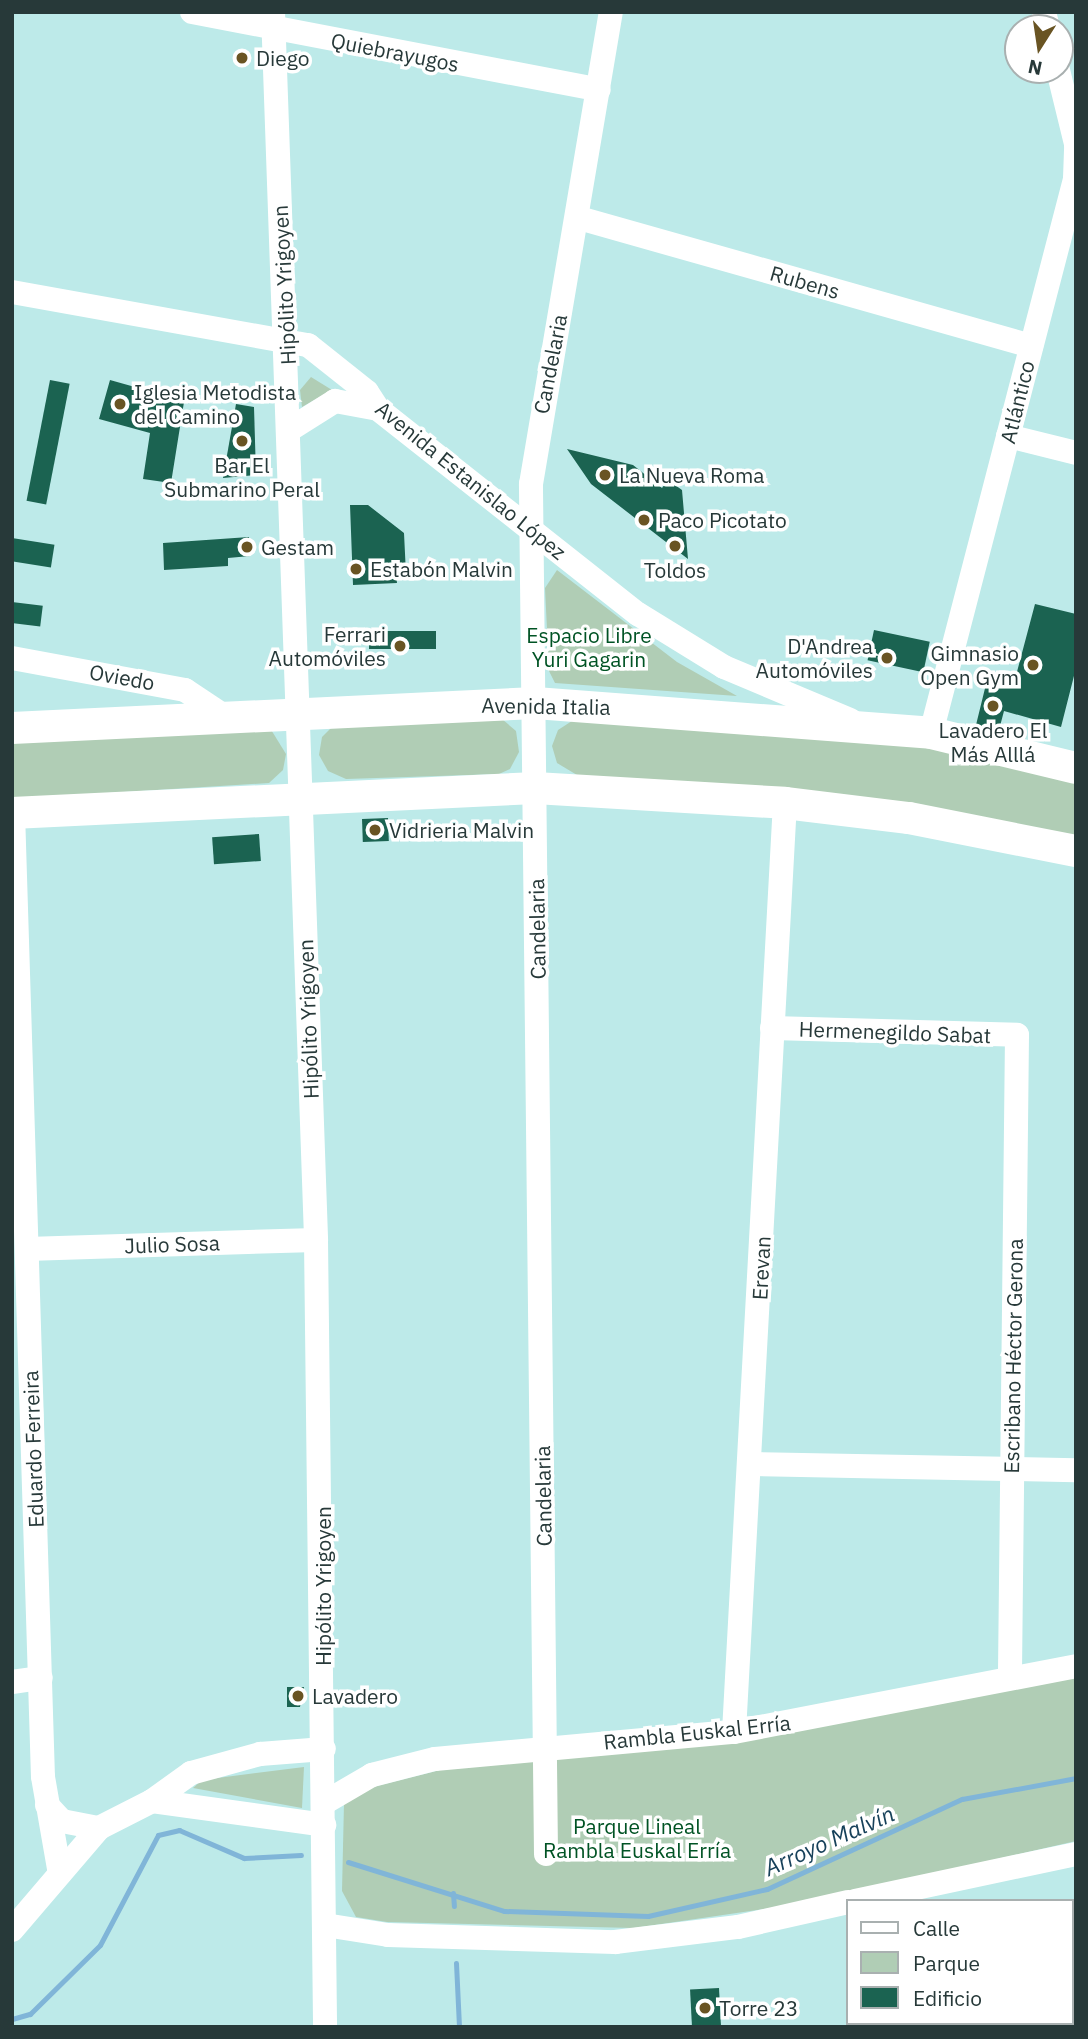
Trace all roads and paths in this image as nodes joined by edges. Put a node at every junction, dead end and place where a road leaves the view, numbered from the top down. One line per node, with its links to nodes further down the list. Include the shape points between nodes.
1 (192, 12): 3 (street, Quiebrayugos)
2 (611, 12): 5 (street, Candelaria)
3 (273, 20): 5 (street, Quiebrayugos); 8 (street, Hipólito Yrigoyen)
4 (1061, 84): 9 (street, Atlántico, via 1076,144 1074,179)
5 (599, 90): 6 (street, Candelaria)
6 (579, 218): 9 (street, Rubens); 14 (street, Candelaria, via 532,458)
7 (12, 292): 8 (street, Avenida Estanislao López)
8 (285, 337): 10 (street, Avenida Estanislao López, via 308,345 367,391); 11 (street, Hipólito Yrigoyen)
9 (1031, 345): 12 (street, Atlántico)
10 (378, 409): 11 (street, via 335,401); 14 (street, Avenida Estanislao López)
11 (292, 429): 17 (street, Hipólito Yrigoyen)
12 (1008, 436): 13 (street); 21 (street, Atlántico)
13 (1076, 453)
14 (532, 530): 16 (street, Candelaria); 19 (street, Avenida Estanislao López, via 671,636 759,684)
15 (12, 658): 18 (street, Oviedo, via 185,690)
16 (536, 703): 17 (main road, Avenida Italia); 19 (main road, Avenida Italia); 23 (street, Candelaria)
17 (299, 711): 18 (main road, Avenida Italia); 24 (street, Hipólito Yrigoyen)
18 (224, 716): 20 (main road, Avenida Italia)
19 (867, 726): 21 (main road, Avenida Italia)
20 (12, 728)
21 (931, 733): 22 (main road, Avenida Italia)
22 (1076, 768)
23 (535, 788): 24 (main road); 25 (main road); 42 (street, Candelaria)
24 (300, 796): 26 (main road); 31 (street, Hipólito Yrigoyen)
25 (785, 803): 27 (main road, via 909,818); 28 (street, Erevan)
26 (12, 813): 32 (street, Eduardo Ferreira)
27 (1076, 851)
28 (772, 1028): 29 (street, Hermenegildo Sabat); 34 (street, Erevan)
29 (1017, 1035): 35 (street, Escribano Héctor Gerona)
30 (12, 1223): 32 (street)
31 (316, 1240): 32 (street, Julio Sosa); 43 (street, Hipólito Yrigoyen)
32 (27, 1249): 33 (street); 39 (street, Eduardo Ferreira)
33 (12, 1275)
34 (751, 1464): 35 (street); 41 (street, Erevan)
35 (1011, 1470): 36 (street); 38 (street, Escribano Héctor Gerona)
36 (1076, 1470)
37 (1076, 1666): 38 (street, Rambla Euskal Erría)
38 (1010, 1676): 41 (street, Rambla Euskal Erría)
39 (41, 1678): 40 (street); 45 (street, Eduardo Ferreira)
40 (12, 1682)
41 (734, 1732): 42 (street, Rambla Euskal Erría)
42 (545, 1747): 46 (street, Rambla Euskal Erría, via 392,1768); 48 (street, Candelaria)
43 (324, 1749): 44 (street, via 260,1754 204,1769); 46 (street, Hipólito Yrigoyen)
44 (152, 1801): 46 (street); 47 (street)
45 (47, 1805): 47 (street, via 62,1821); 50 (street, Eduardo Ferreira)
46 (324, 1814): 53 (street, Hipólito Yrigoyen)
47 (99, 1828): 50 (street)
48 (547, 1854)
49 (1076, 1854): 51 (street)
50 (60, 1874): 54 (street)
51 (864, 1899)
52 (846, 1902): 53 (street, via 738,1927 615,1942 388,1935)
53 (325, 1925): 55 (street, Hipólito Yrigoyen)
54 (12, 1930)
55 (325, 2027)

